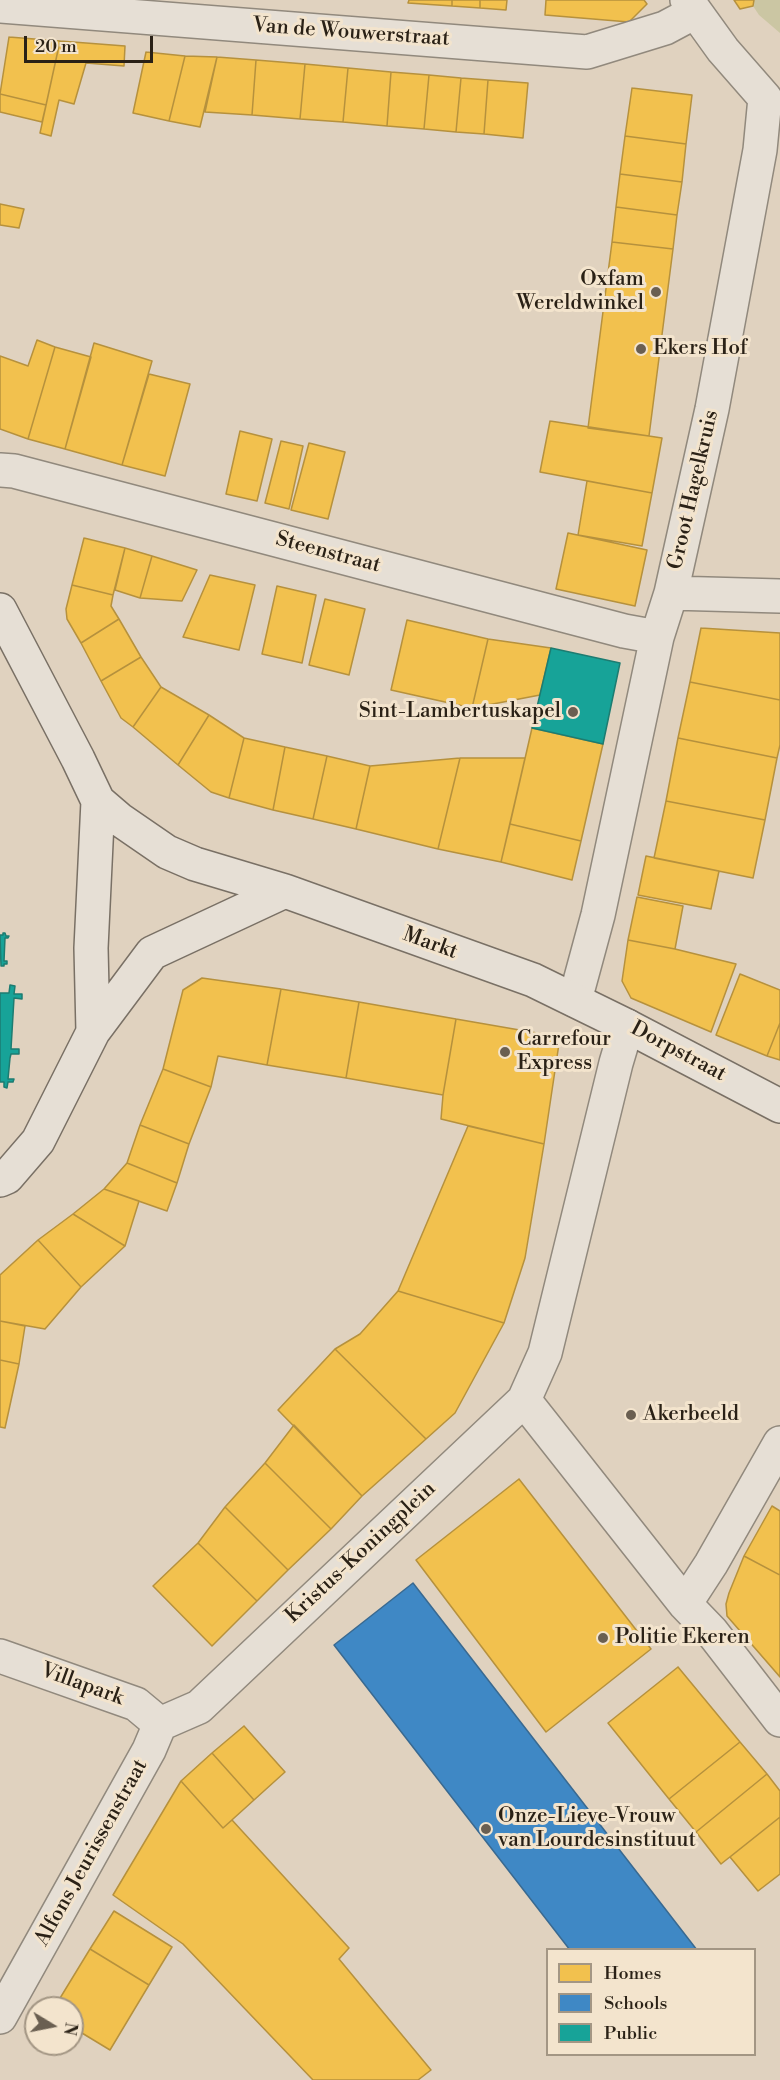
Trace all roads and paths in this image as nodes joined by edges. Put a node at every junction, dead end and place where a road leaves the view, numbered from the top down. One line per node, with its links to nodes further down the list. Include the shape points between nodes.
1 (0, 6): 2 (street, Van de Wouwerstraat, via 587,52 665,28)
2 (691, 6): 3 (street, Groot Hagelkruis, via 723,50)
3 (772, 97): 5 (street, Groot Hagelkruis, via 712,409)
4 (0, 470): 8 (street, Steenstraat)
5 (670, 593): 6 (street); 8 (street, Groot Hagelkruis)
6 (780, 596)
7 (0, 610): 9 (street, Markt)
8 (657, 637): 11 (street, Groot Hagelkruis, via 598,915)
9 (98, 801): 10 (street, Markt, via 167,852); 13 (street, Markt, via 91,948)
10 (285, 891): 11 (street, Markt, via 533,980); 13 (street, Markt, via 153,953)
11 (575, 1000): 12 (street, Dorpstraat)
12 (627, 1026): 14 (street, Dorpstraat); 16 (street, Kristus-Koningplein, via 544,1353)
13 (93, 1032): 15 (street, Markt, via 38,1141)
14 (780, 1106)
15 (2, 1182)
16 (524, 1400): 18 (street); 21 (street, Kristus-Koningplein, via 199,1707)
17 (780, 1443): 18 (street)
18 (685, 1604): 20 (street, via 712,1632)
19 (0, 1656): 21 (street, Villapark, via 136,1704)
20 (780, 1720)
21 (160, 1724): 22 (street, Alfons Jeurissenstraat)
22 (0, 2017)

